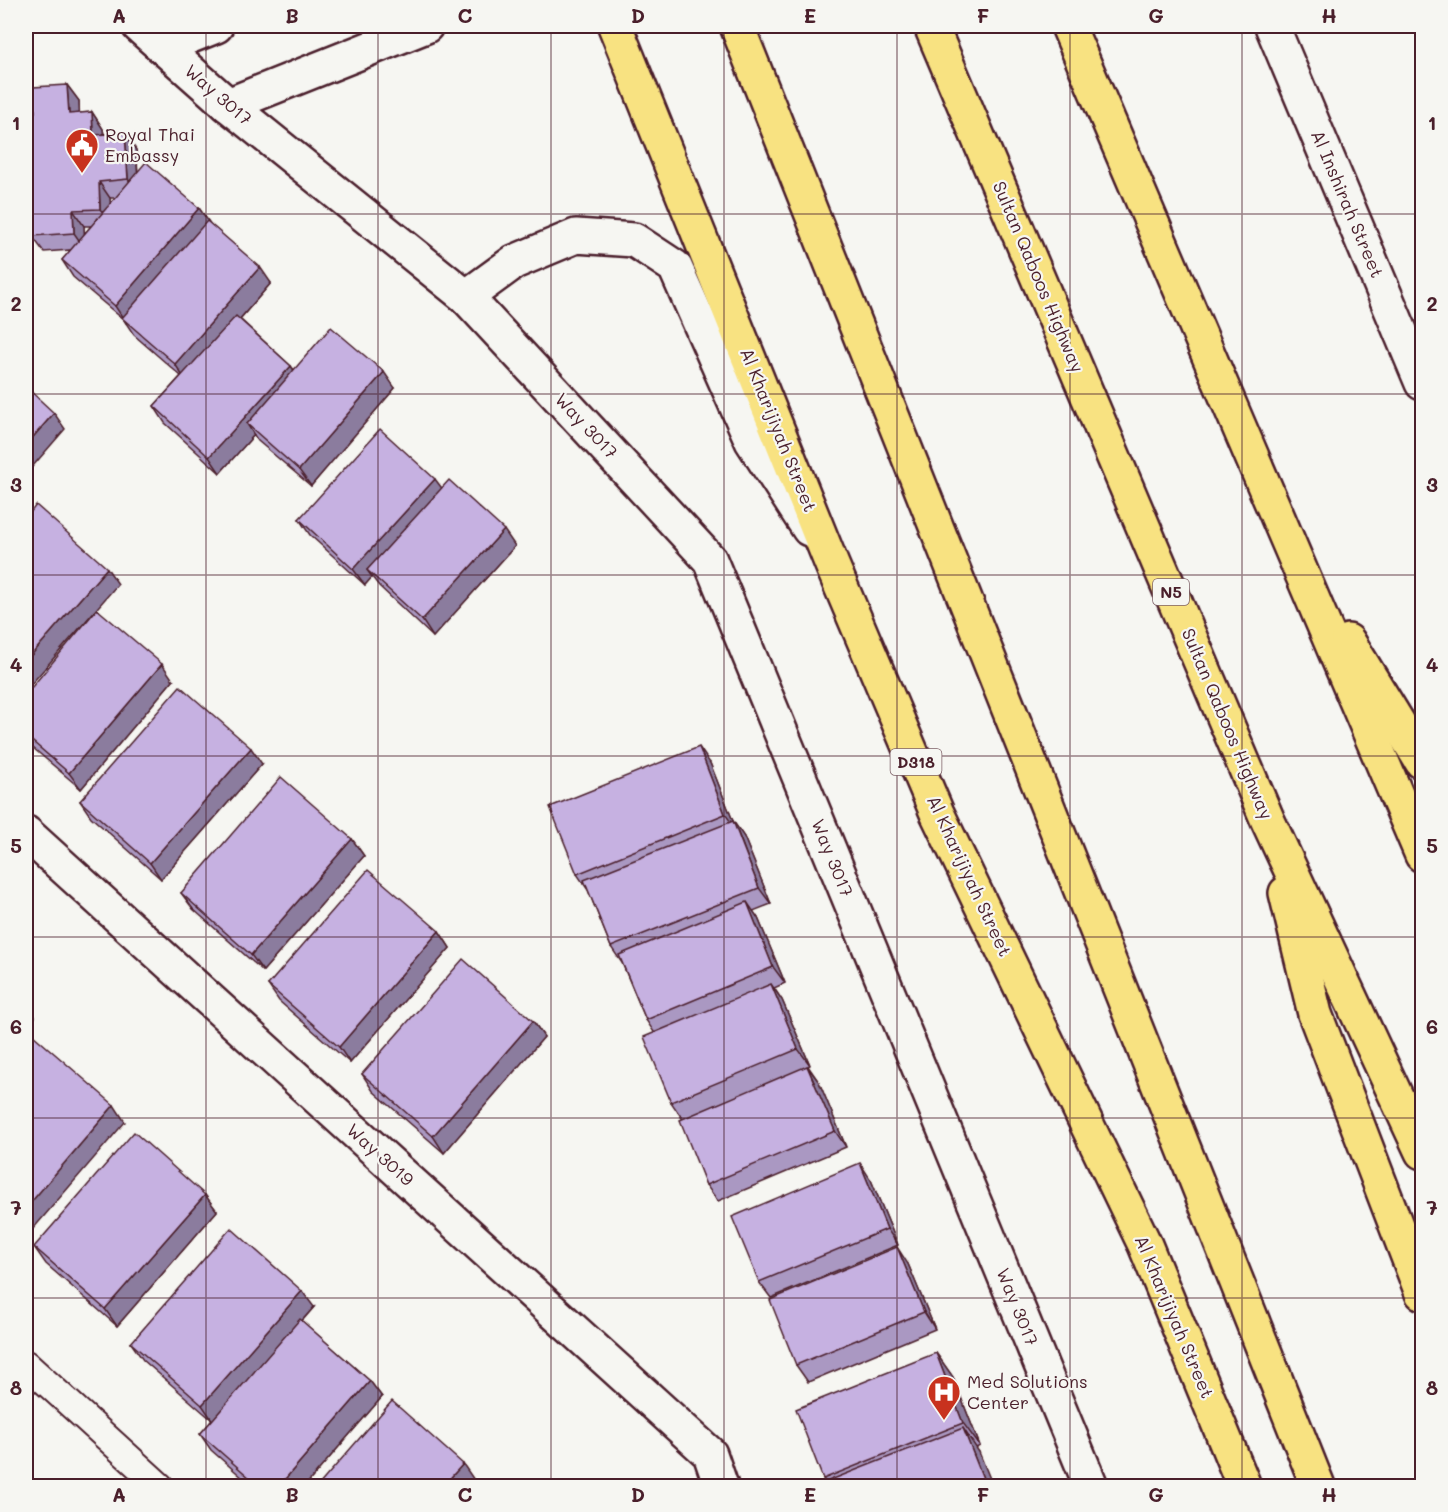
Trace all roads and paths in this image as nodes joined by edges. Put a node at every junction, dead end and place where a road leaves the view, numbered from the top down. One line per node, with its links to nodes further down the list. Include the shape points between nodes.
1 (216, 26): 8 (street)
2 (426, 26): 9 (street)
3 (615, 26): 13 (main road, Al Kharijiyah Street / D318)
4 (737, 26): 25 (main road)
5 (931, 26): 15 (main road, Sultan Qaboos Highway / N5)
6 (1068, 26): 12 (main road)
7 (1272, 26): 11 (street, Al Inshirah Street)
8 (151, 36): 9 (street, Way 3017)
9 (228, 105): 10 (street, Way 3017)
10 (466, 297): 13 (street, via 514,262 576,236 634,240 675,267 752,441); 23 (street, Way 3017, via 710,560)
11 (1422, 383)
12 (1288, 543): 14 (main road); 17 (main road)
13 (832, 565): 24 (main road, Al Kharijiyah Street / D318, via 937,813 1145,1245)
14 (1422, 762)
15 (1268, 821): 18 (main road, Sultan Qaboos Highway / N5); 19 (main road, via 1315,1014)
16 (26, 833): 22 (street, Way 3019, via 710,1454)
17 (1422, 855)
18 (1422, 1152)
19 (1422, 1293)
20 (26, 1364): 21 (lane)
21 (160, 1486)
22 (721, 1486)
23 (1091, 1486)
24 (1244, 1486)
25 (1318, 1486)

